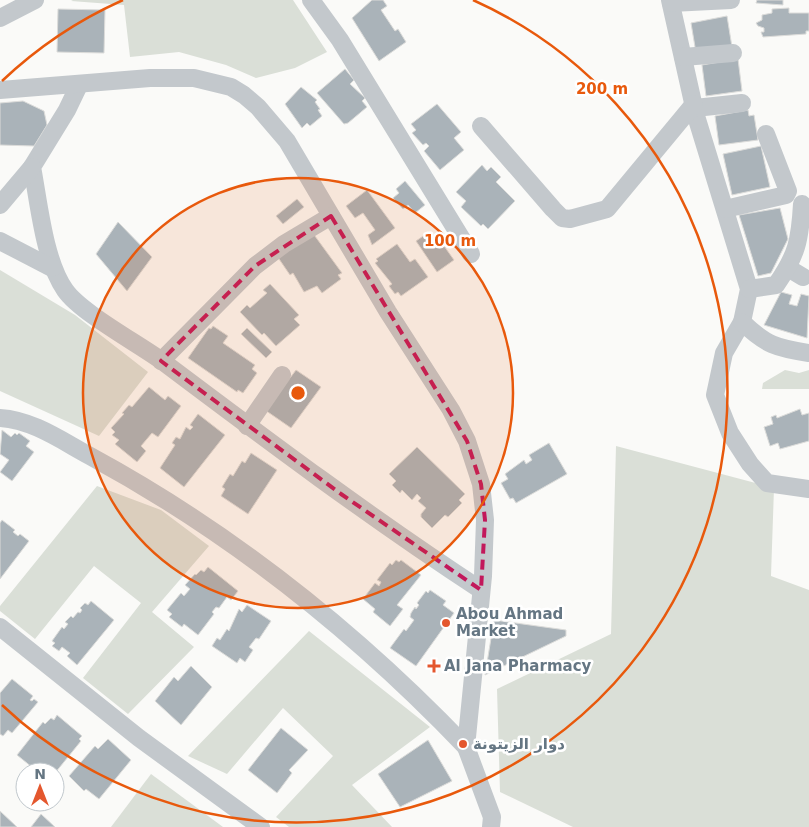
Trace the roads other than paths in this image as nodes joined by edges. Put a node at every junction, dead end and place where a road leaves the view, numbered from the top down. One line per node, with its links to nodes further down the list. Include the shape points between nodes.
1 (35, 0): 5 (street)
2 (311, 0): 20 (street, via 340,40)
3 (672, 5): 4 (street); 7 (street)
4 (731, 6)
5 (0, 18)
6 (733, 53): 7 (street)
7 (683, 57): 11 (street)
8 (79, 85): 9 (street); 14 (street); 18 (street, via 179,76 231,87 258,107 287,140)
9 (0, 90)
10 (742, 103): 11 (street)
11 (694, 106): 12 (street, via 607,209 570,219 562,218 553,209); 17 (street)
12 (481, 126)
13 (766, 134): 17 (street, via 788,191 786,195)
14 (32, 166): 16 (street); 21 (street)
15 (802, 204): 22 (street, via 800,238)
16 (0, 205)
17 (725, 209): 24 (street)
18 (331, 216): 27 (street, via 284,244 242,288); 32 (street, via 467,441 481,484 485,520)
19 (0, 241): 21 (street)
20 (471, 254)
21 (52, 268): 27 (street, via 65,291 82,306)
22 (788, 268): 23 (street); 24 (street, via 776,285)
23 (803, 277)
24 (749, 289): 25 (street)
25 (742, 322): 26 (street, via 770,346); 31 (street, via 724,353 715,395 721,413 750,464 767,483)
26 (809, 353)
27 (161, 361): 30 (street)
28 (282, 375): 30 (street)
29 (0, 418): 34 (street, via 28,424 55,436 118,472 165,500 287,584 372,655)
30 (247, 426): 32 (street)
31 (809, 489)
32 (481, 590): 34 (street)
33 (0, 627): 36 (street, via 139,738)
34 (466, 747): 35 (street)
35 (496, 824)
36 (261, 827)

